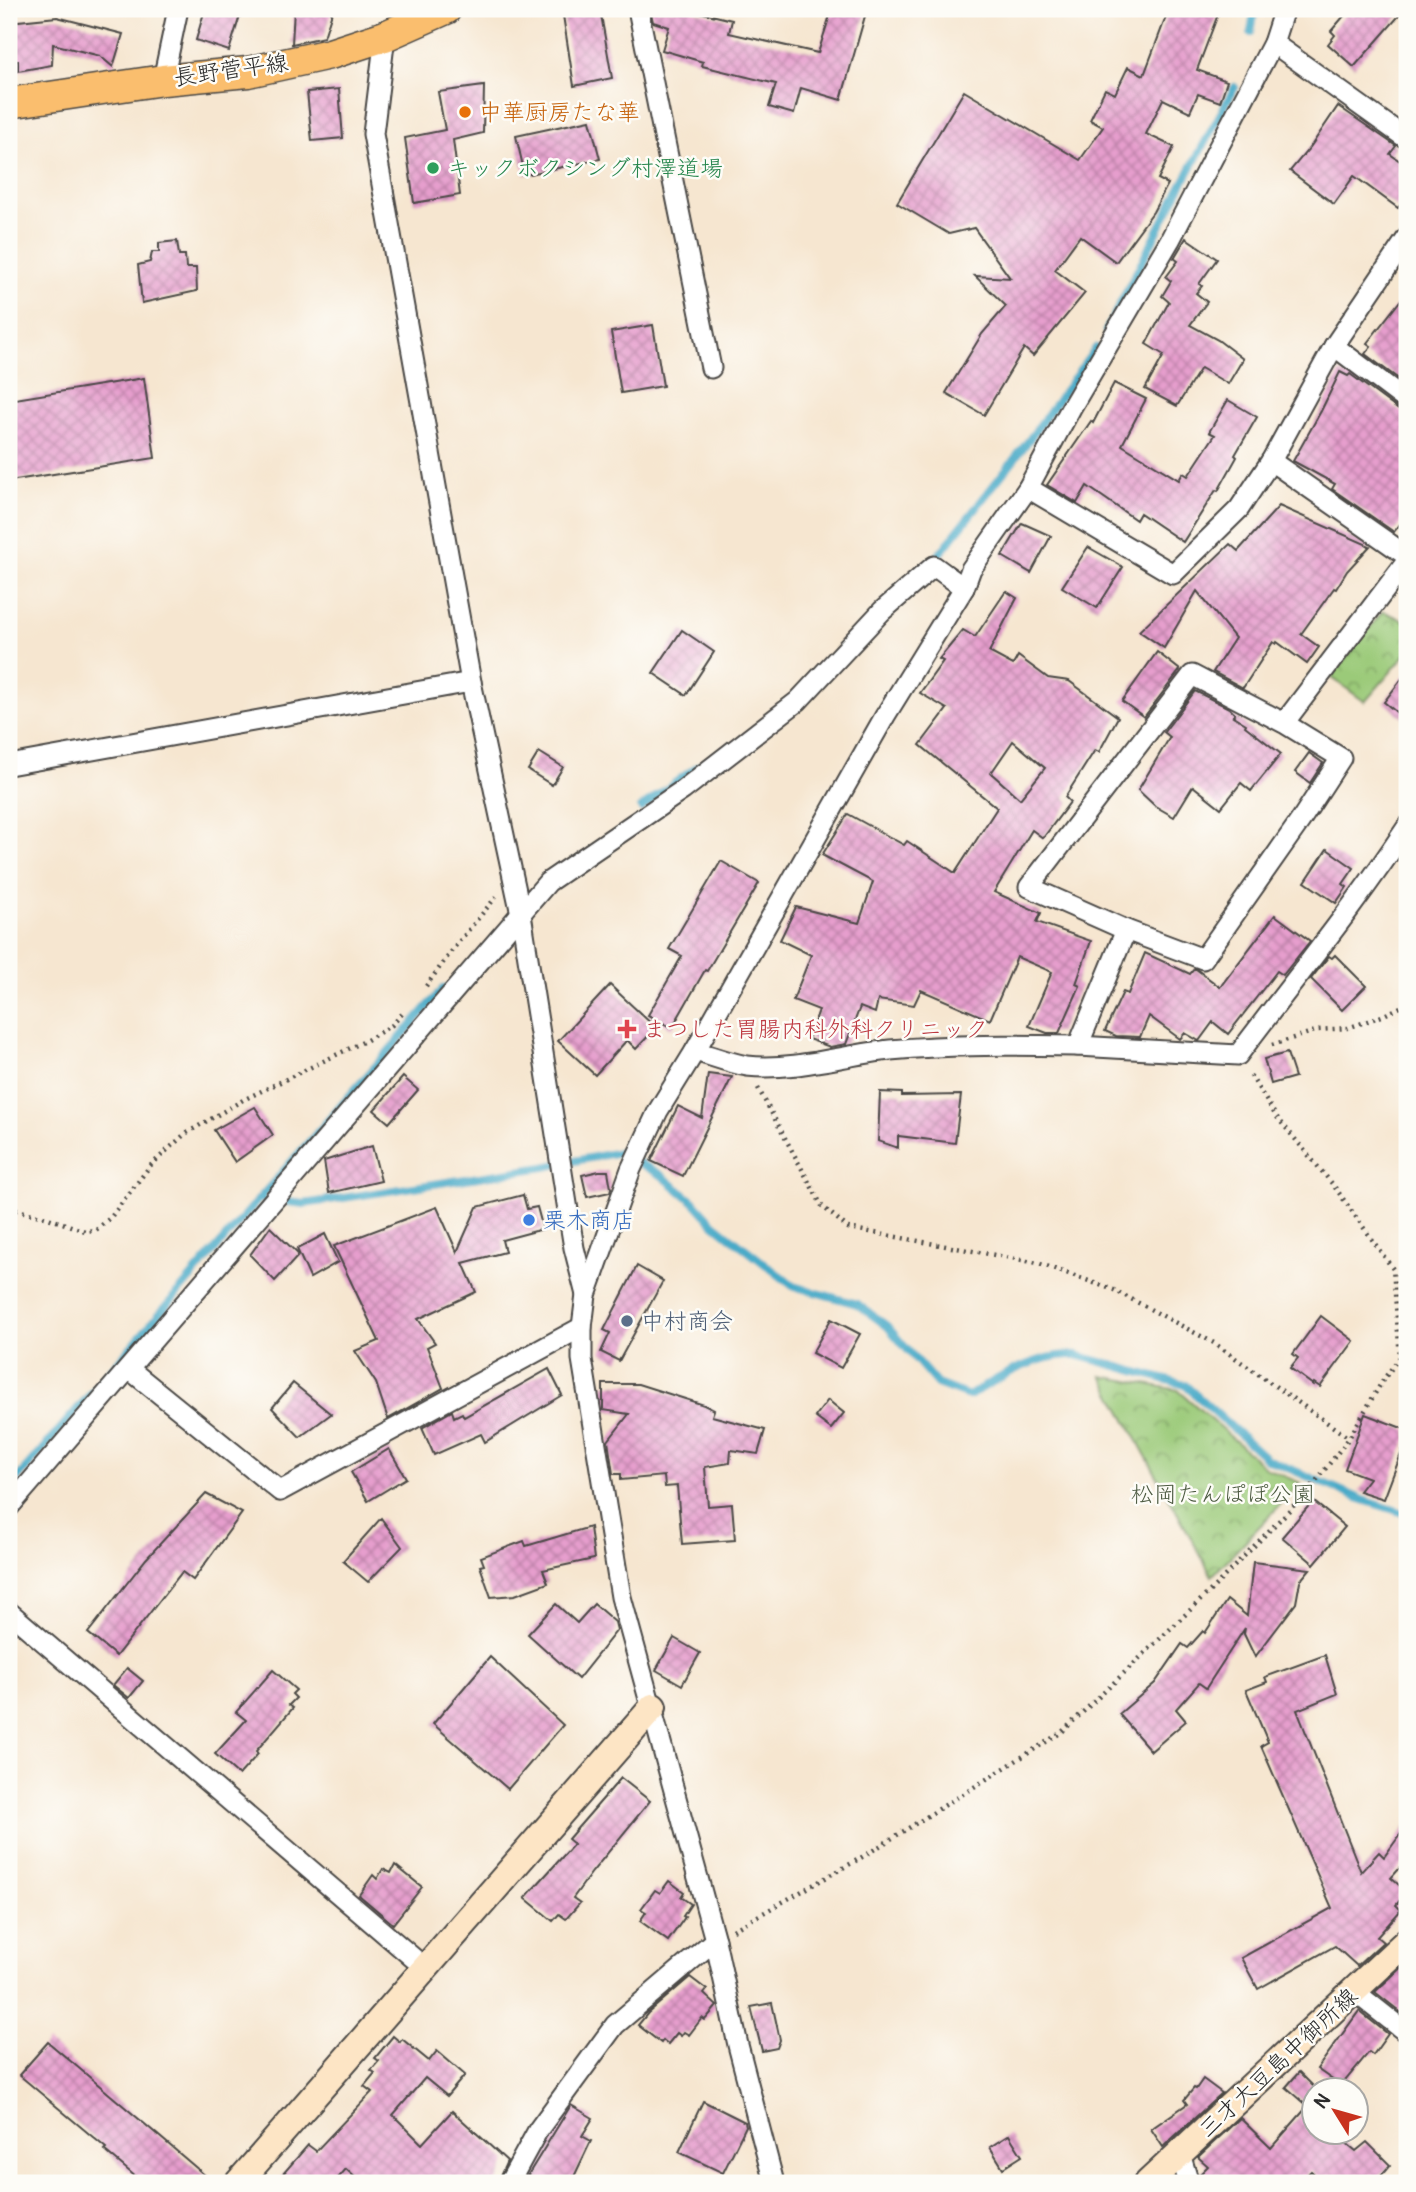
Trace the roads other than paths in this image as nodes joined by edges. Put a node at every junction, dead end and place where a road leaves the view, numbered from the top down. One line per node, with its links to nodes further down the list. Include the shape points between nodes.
1 (178, 9): 7 (street)
2 (446, 9): 5 (main road, 長野菅平線)
3 (638, 9): 12 (street)
4 (1284, 9): 6 (street)
5 (385, 36): 7 (main road, 長野菅平線, via 248,72); 18 (street, via 373,134)
6 (1273, 43): 9 (street); 15 (street, via 1170,240)
7 (163, 80): 8 (main road, 長野菅平線)
8 (9, 103)
9 (1407, 139)
10 (1407, 239): 11 (street)
11 (1334, 346): 13 (street); 14 (street)
12 (711, 368)
13 (1407, 401)
14 (1272, 461): 15 (street, via 1239,509 1173,574); 16 (street)
15 (1028, 488): 17 (street, via 971,569)
16 (1407, 559): 19 (street)
17 (964, 588): 22 (street, via 934,566 882,611 798,701 683,790 548,882); 25 (street, via 885,716)
18 (471, 682): 20 (street); 22 (street)
19 (1284, 723): 23 (street, via 1341,758 1203,959); 23 (street, via 1192,675 1029,887)
20 (9, 765)
21 (1407, 827): 24 (street, via 1373,880 1238,1055)
22 (520, 914): 26 (street, via 574,1248); 28 (street)
23 (1126, 930): 24 (street)
24 (1078, 1046): 25 (street, via 955,1046 746,1066)
25 (695, 1051): 26 (street, via 658,1111 635,1162)
26 (586, 1295): 27 (street)
27 (582, 1327): 28 (street, via 280,1492); 31 (street, via 582,1359 621,1597)
28 (129, 1369): 29 (street)
29 (9, 1507)
30 (9, 1612): 34 (street)
31 (653, 1707): 32 (street); 34 (street)
32 (715, 1940): 39 (street, via 615,2025 538,2130); 40 (street)
33 (1407, 1941): 35 (street, 三才大豆島中御所線)
34 (425, 1968): 38 (street)
35 (1355, 1992): 36 (street); 37 (street, 三才大豆島中御所線)
36 (1407, 2033)
37 (1180, 2154): 41 (street, 三才大豆島中御所線); 42 (street)
38 (238, 2183)
39 (509, 2183)
40 (774, 2183)
41 (1148, 2183)
42 (1189, 2183)

